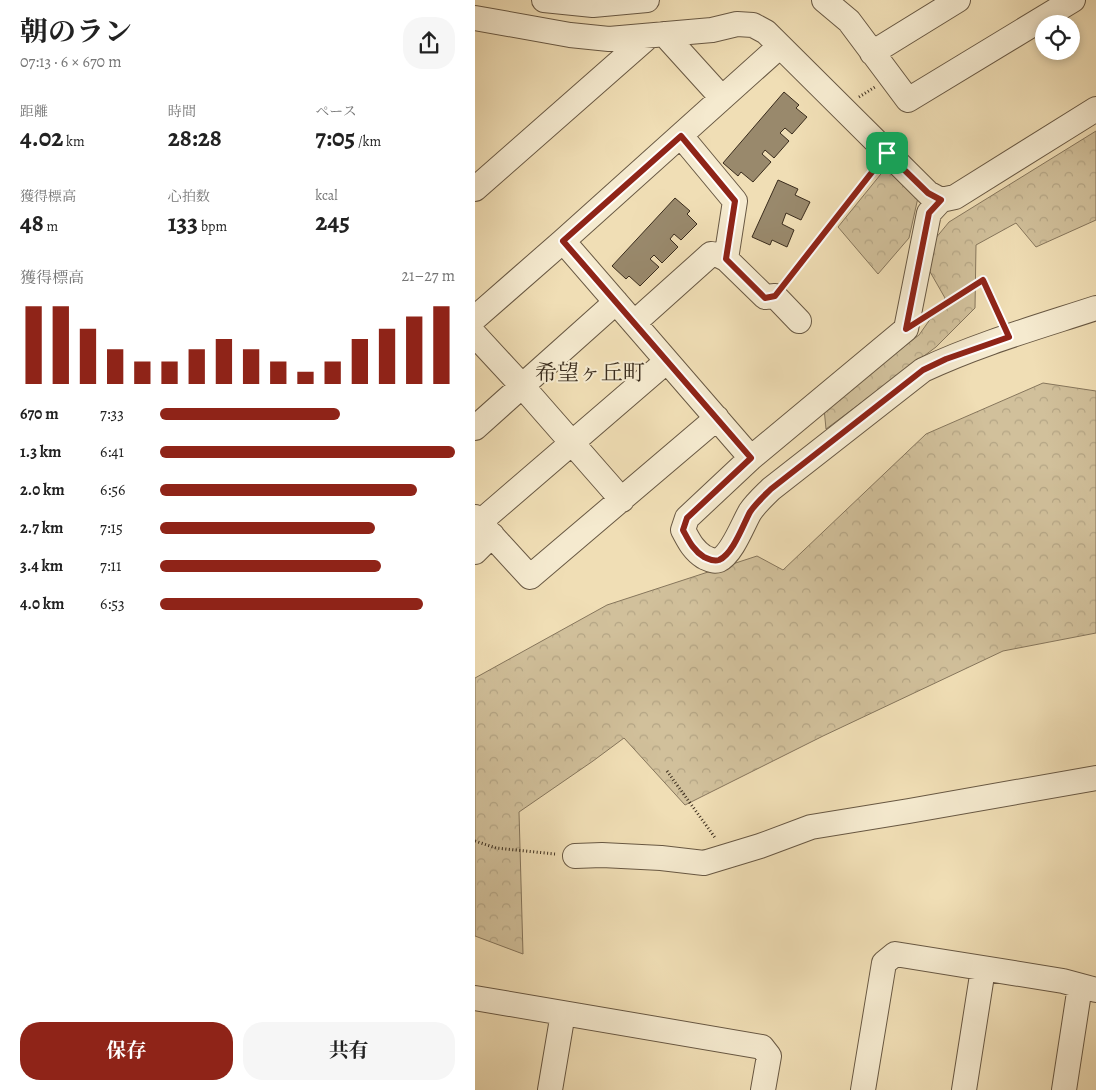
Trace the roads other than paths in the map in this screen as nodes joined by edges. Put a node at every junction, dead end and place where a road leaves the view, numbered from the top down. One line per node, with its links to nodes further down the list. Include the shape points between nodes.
1 (544, 0): 2 (street, via 593,5)
2 (647, 0)
3 (824, 0): 9 (street, via 849,21)
4 (958, 0): 9 (street)
5 (1073, 0): 9 (street, via 908,100)
6 (475, 18): 7 (street, via 571,36 609,39)
7 (657, 35): 8 (street, via 712,30 737,24 753,25); 10 (street); 13 (street)
8 (780, 46): 10 (street); 14 (street, via 928,193)
9 (873, 53)
10 (722, 98): 12 (street)
11 (1096, 110): 14 (street, via 962,193)
12 (681, 136): 15 (street); 16 (street, via 735,201)
13 (475, 189)
14 (941, 200): 28 (street, via 929,213 906,329)
15 (563, 241): 17 (street); 19 (street)
16 (726, 259): 20 (street, via 765,298 775,296); 21 (street, via 711,254)
17 (616, 302): 21 (street); 24 (street)
18 (1096, 308): 28 (street, via 946,359 923,370 771,489 752,510 726,554 711,561 691,545 683,530 687,518)
19 (477, 312)
20 (799, 321)
21 (634, 323): 23 (street)
22 (475, 335): 24 (street)
23 (667, 361): 25 (street); 27 (street)
24 (523, 387): 26 (street); 27 (street)
25 (717, 418): 28 (street); 29 (street)
26 (475, 428)
27 (571, 442): 29 (street); 30 (street)
28 (751, 458)
29 (621, 500): 30 (street, via 531,577)
30 (482, 524): 31 (street)
31 (475, 552)
32 (1096, 778): 33 (street, via 811,827 704,863 661,858)
33 (575, 856)
34 (983, 968): 35 (street); 40 (street, via 895,954 884,963); 41 (street)
35 (1088, 988): 42 (street)
36 (475, 998): 37 (street)
37 (563, 1013): 38 (street); 39 (street, via 762,1047 769,1056)
38 (550, 1090)
39 (763, 1090)
40 (863, 1090)
41 (964, 1090)
42 (1063, 1090)

